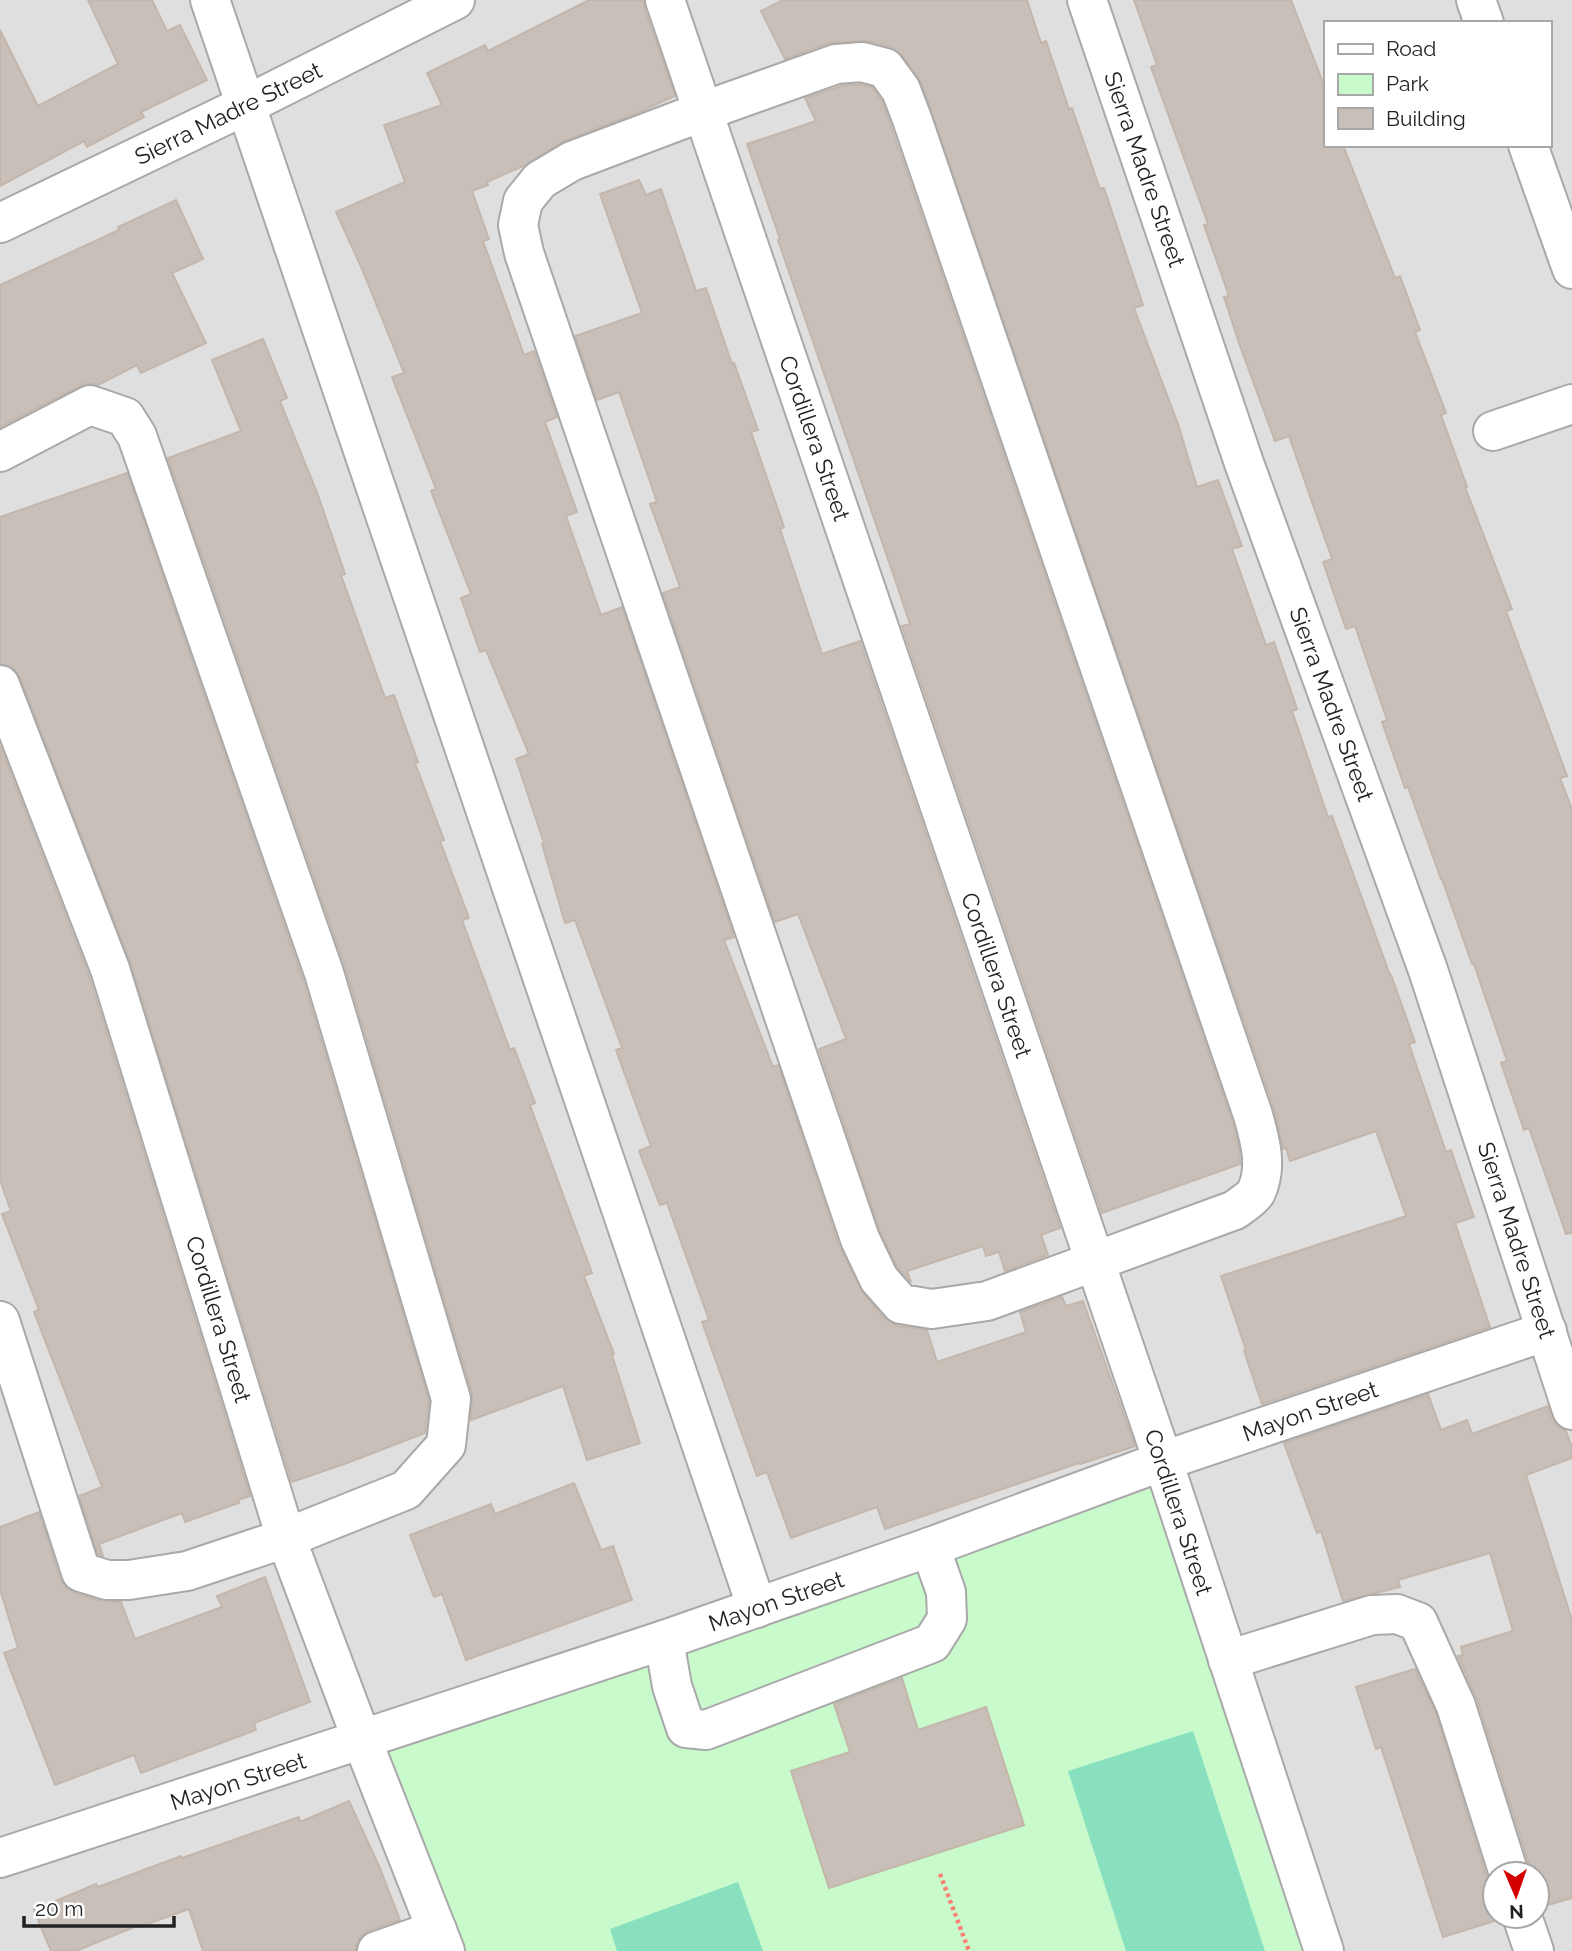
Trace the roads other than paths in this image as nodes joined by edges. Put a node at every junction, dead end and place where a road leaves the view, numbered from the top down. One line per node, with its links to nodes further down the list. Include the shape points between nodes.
1 (210, 0): 7 (street)
2 (455, 0): 7 (street, Sierra Madre Street)
3 (665, 0): 8 (street, Cordillera Street)
4 (1087, 0): 18 (street, Sierra Madre Street, via 1244,463 1428,970)
5 (1476, 0): 6 (street)
6 (1483, 21)
7 (246, 105): 10 (street, Sierra Madre Street); 23 (street)
8 (704, 111): 16 (street, Cordillera Street); 16 (street, via 836,64 862,62 885,68 901,90 1248,1102 1263,1168 1255,1194 1235,1210); 16 (street, via 572,161 540,180 523,201 517,225 524,253 856,1226 879,1279 901,1304 932,1309 987,1301)
9 (1529, 147): 11 (street)
10 (0, 223)
11 (1572, 269)
12 (1572, 404): 13 (street)
13 (1493, 431)
14 (0, 452): 21 (street, via 90,405 125,417 137,436 324,973 451,1399 446,1445 406,1490)
15 (0, 685): 21 (street, Cordillera Street, via 110,969)
16 (1095, 1262): 20 (street, Cordillera Street)
17 (0, 1321): 21 (street, via 81,1572 107,1580 163,1576)
18 (1547, 1331): 19 (street, Sierra Madre Street); 20 (street, Mayon Street)
19 (1572, 1410)
20 (1163, 1461): 22 (street, Mayon Street); 25 (street, Cordillera Street)
21 (286, 1538): 26 (street, Cordillera Street)
22 (929, 1547): 23 (street, Mayon Street); 24 (street, via 946,1592 947,1619 932,1643 706,1730 687,1728 672,1686)
23 (757, 1608): 24 (street, Mayon Street)
24 (664, 1640): 26 (street, Mayon Street)
25 (1228, 1660): 28 (street, via 1372,1615 1397,1614 1418,1622 1456,1706); 32 (street, Cordillera Street)
26 (362, 1740): 27 (street, Mayon Street); 30 (street, Cordillera Street)
27 (0, 1858)
28 (1505, 1860)
29 (1527, 1930): 33 (street)
30 (441, 1941): 31 (street)
31 (377, 1951)
32 (1324, 1951)
33 (1534, 1951)

